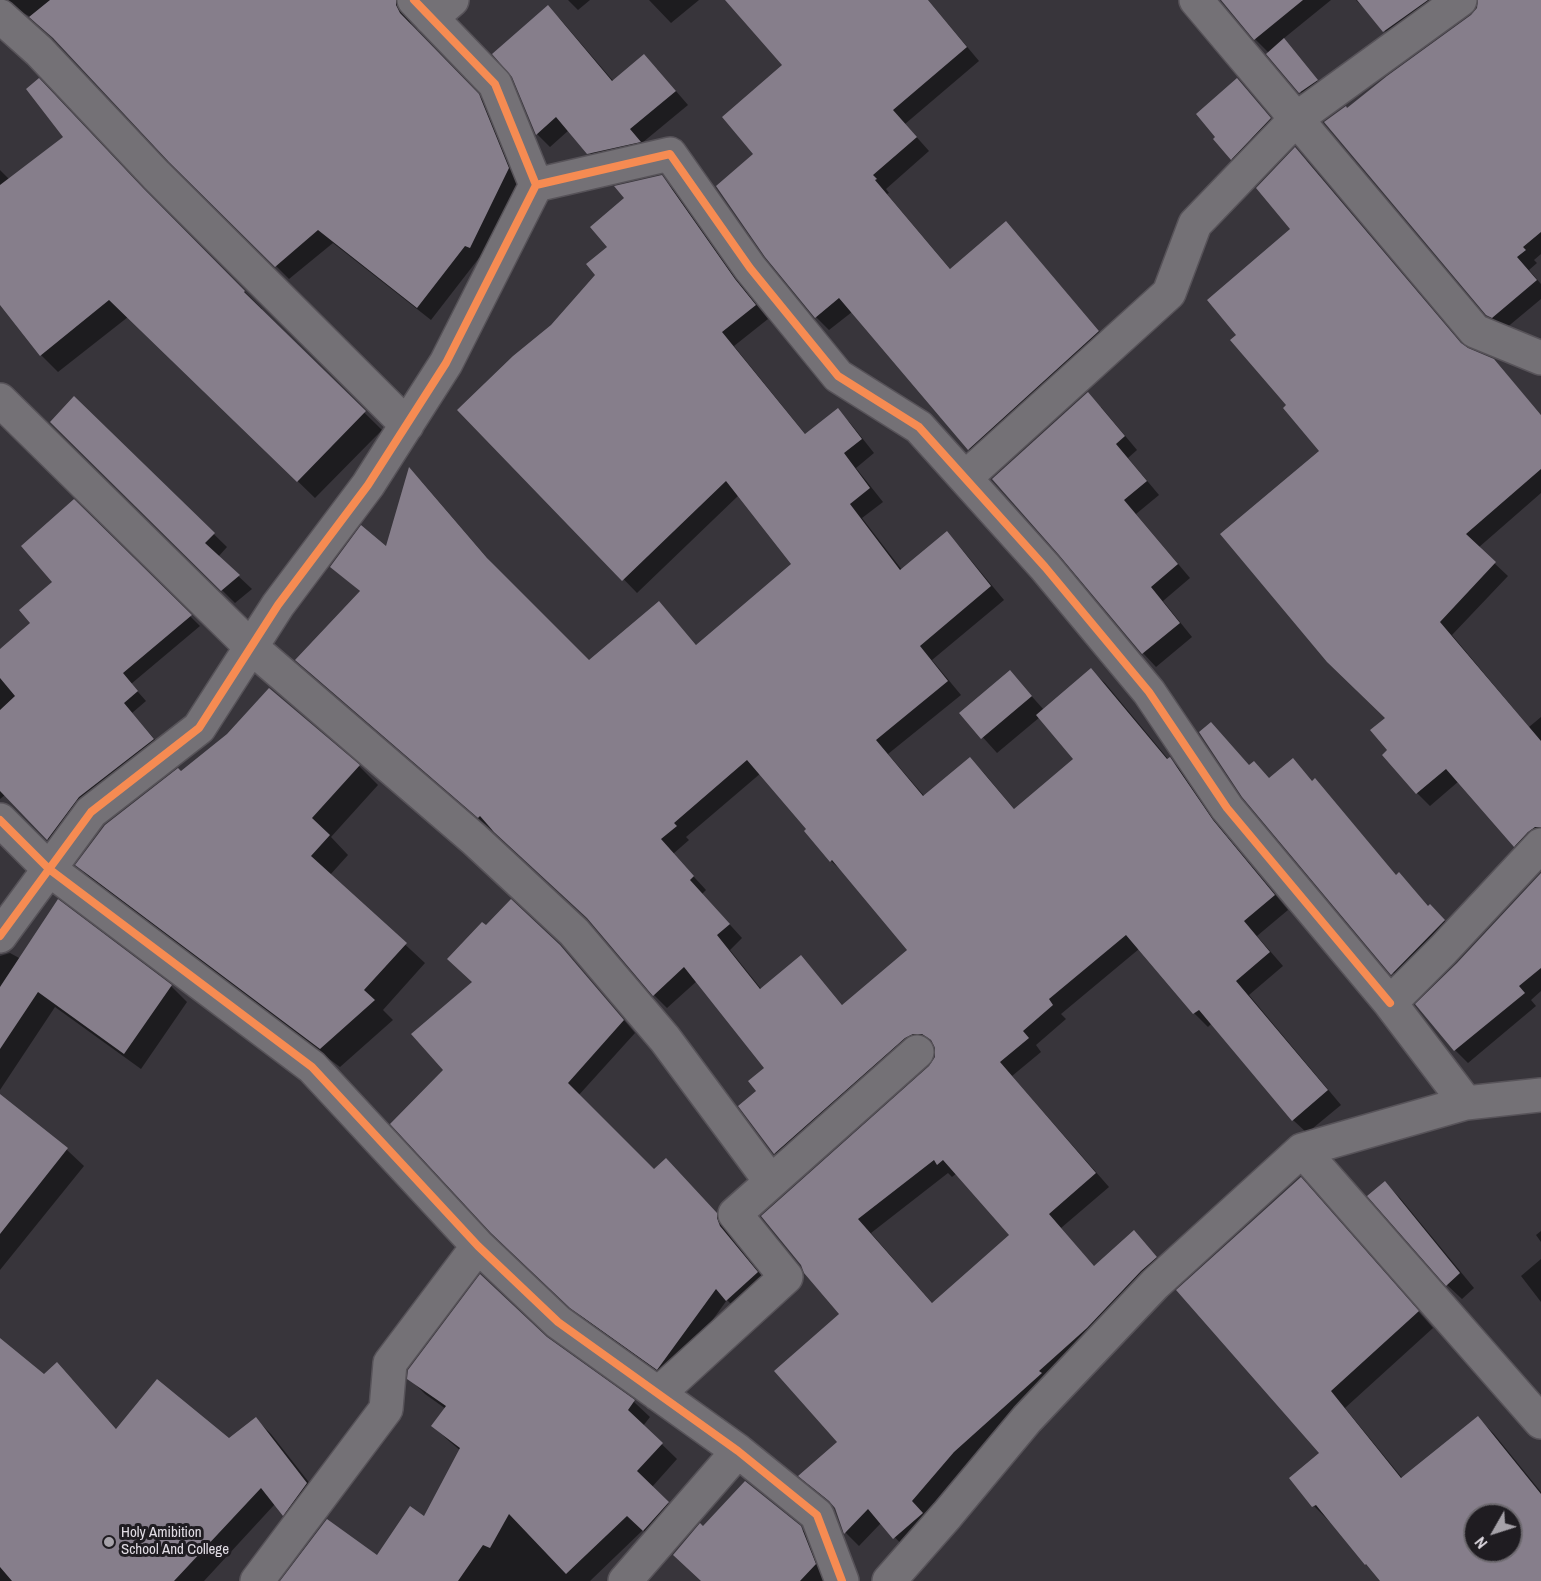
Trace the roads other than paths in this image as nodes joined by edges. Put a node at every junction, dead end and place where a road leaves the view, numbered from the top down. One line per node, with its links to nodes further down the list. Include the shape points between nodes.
1 (1196, 0): 5 (street)
2 (1460, 0): 5 (street)
3 (432, 6): 6 (street, via 495,84)
4 (0, 16): 9 (street)
5 (1296, 119): 7 (street, via 1475,331); 10 (street, via 1195,224 1168,293)
6 (536, 185): 9 (street, via 446,363); 10 (street, via 670,154 750,268 838,376 919,427)
7 (1541, 358)
8 (0, 400): 11 (street)
9 (407, 425): 11 (street)
10 (965, 478): 16 (street, via 1149,692 1227,808)
11 (251, 647): 14 (street, via 199,728 92,812); 21 (street, via 474,839 574,932 665,1039)
12 (0, 820): 14 (street)
13 (1541, 845): 16 (street)
14 (49, 869): 15 (street); 22 (street, via 312,1067)
15 (0, 936)
16 (1390, 1003): 19 (street)
17 (917, 1052): 21 (street)
18 (1541, 1095): 19 (street)
19 (1466, 1103): 20 (street)
20 (1302, 1150): 24 (street); 29 (street, via 1147,1293 1027,1419)
21 (771, 1182): 23 (street, via 735,1214 786,1277)
22 (478, 1246): 23 (street, via 558,1322); 26 (street, via 390,1363 386,1409)
23 (658, 1394): 25 (street)
24 (1541, 1422)
25 (738, 1452): 27 (street); 28 (street, via 817,1515)
26 (257, 1581)
27 (625, 1581)
28 (842, 1581)
29 (889, 1581)

